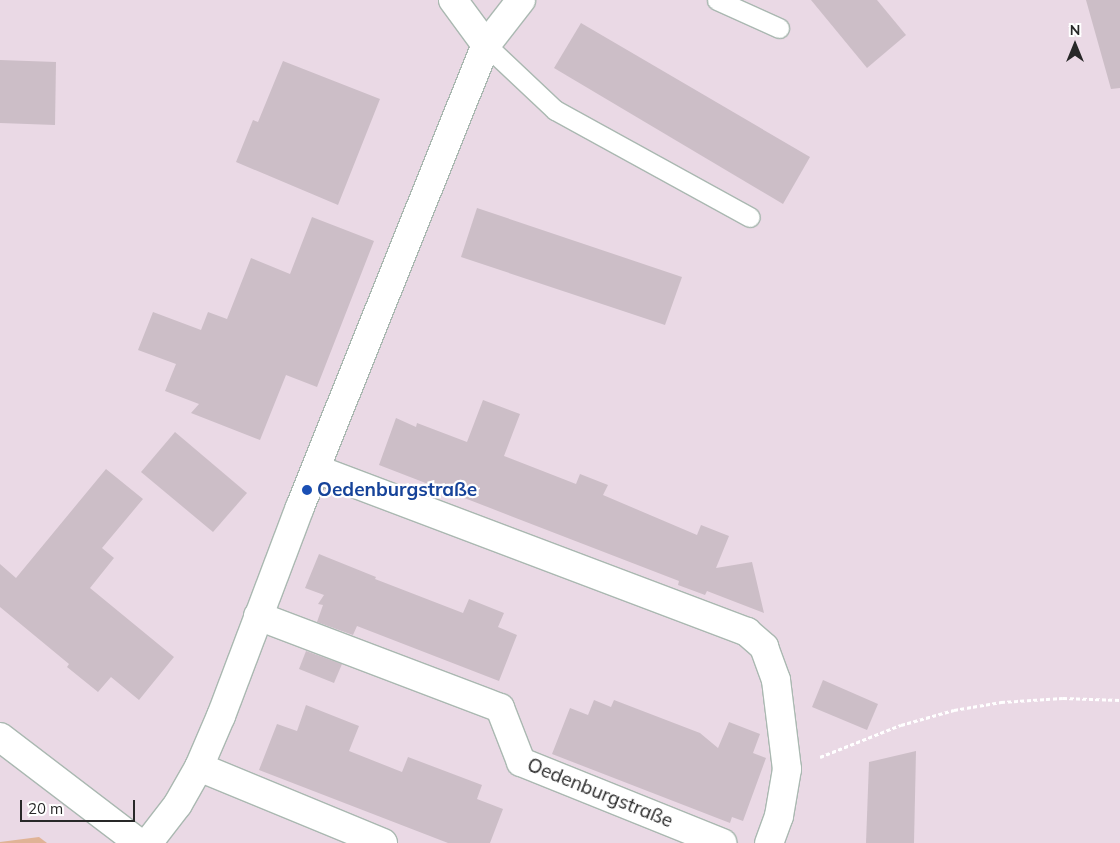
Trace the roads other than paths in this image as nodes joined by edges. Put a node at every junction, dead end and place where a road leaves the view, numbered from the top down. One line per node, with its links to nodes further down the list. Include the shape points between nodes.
1 (453, 0): 5 (street)
2 (521, 0): 5 (street)
3 (717, 0): 4 (lane)
4 (779, 28)
5 (486, 45): 6 (lane, via 555,110); 7 (street)
6 (750, 217)
7 (316, 469): 8 (street); 15 (street, via 746,632 764,647 776,680 787,769 779,816)
8 (258, 616): 10 (street); 14 (street, Oedenburgstraße, via 500,708 521,762)
9 (0, 737): 11 (street)
10 (199, 767): 12 (street, via 178,804); 13 (street)
11 (139, 843)
12 (148, 843)
13 (383, 843)
14 (722, 843)
15 (769, 843)

